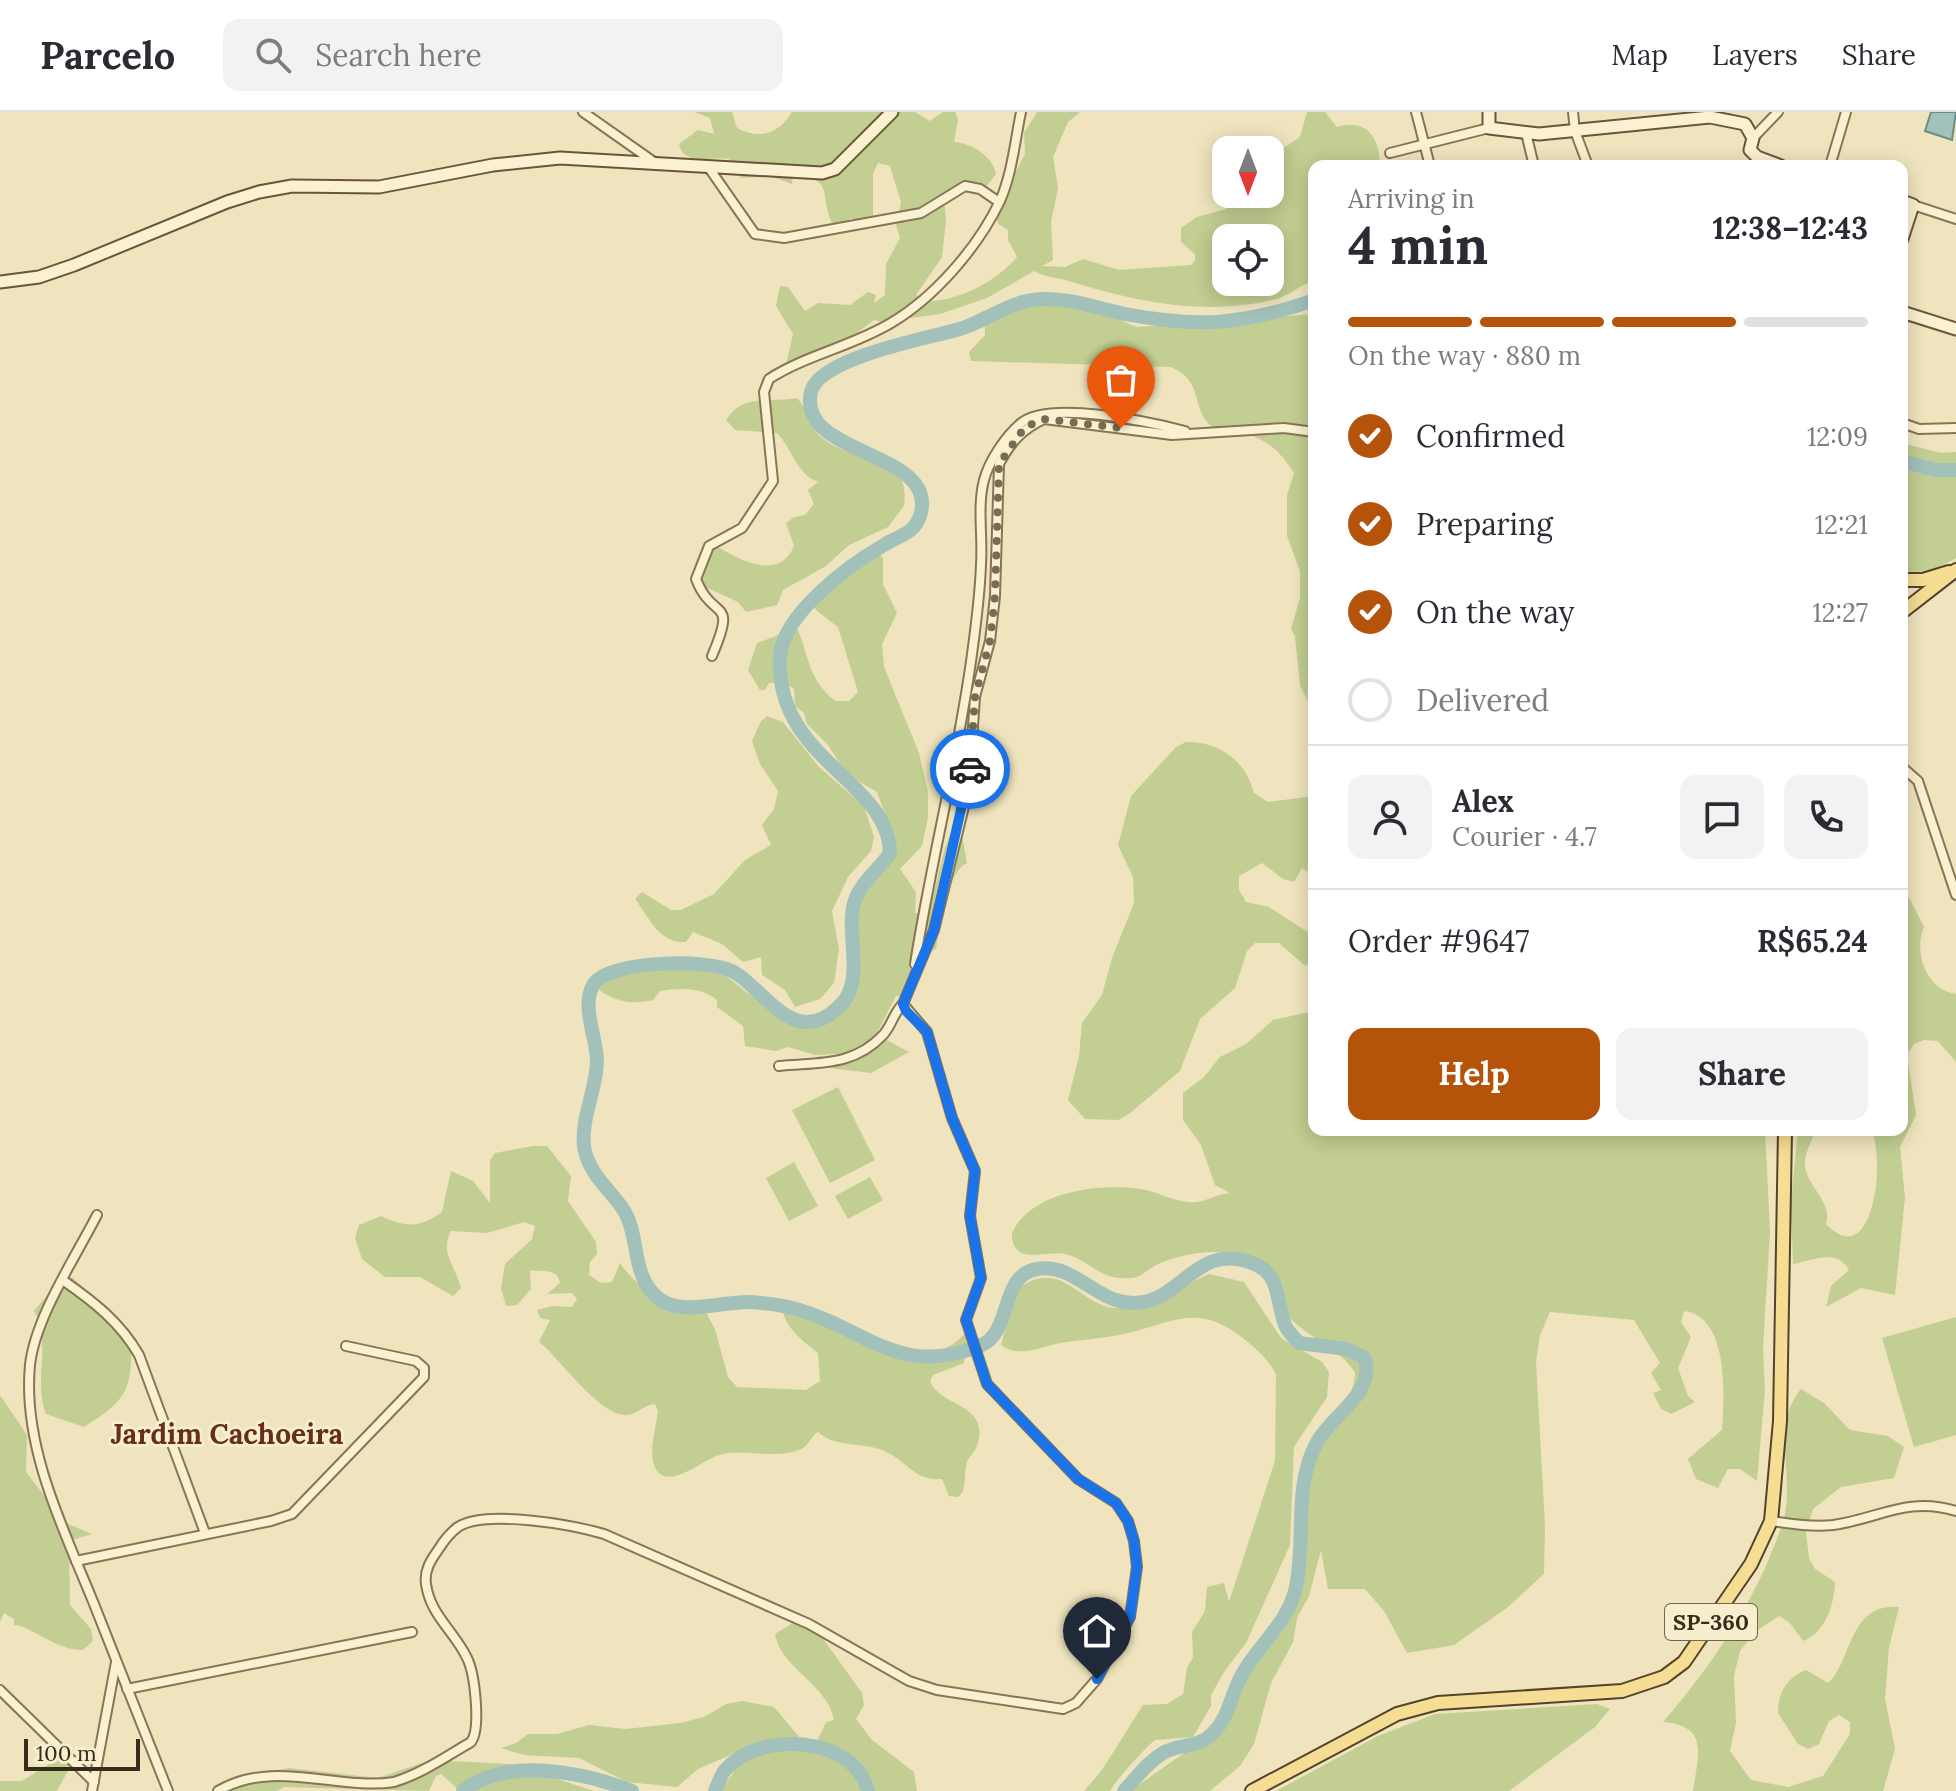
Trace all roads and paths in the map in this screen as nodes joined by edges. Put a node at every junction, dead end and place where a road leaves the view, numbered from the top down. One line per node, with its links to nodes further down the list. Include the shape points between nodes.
1 (583, 112): 20 (street)
2 (892, 112): 21 (street, via 835,169 822,173)
3 (1021, 112): 22 (street)
4 (1416, 112): 13 (street)
5 (1489, 112): 9 (street)
6 (1573, 112): 10 (street)
7 (1778, 112): 12 (street)
8 (1846, 112): 19 (street)
9 (1489, 128): 11 (street); 13 (street)
10 (1575, 131): 11 (street); 12 (street, via 1710,117 1745,124); 17 (street)
11 (1526, 133): 16 (street)
12 (1753, 138): 18 (street, via 1750,150)
13 (1423, 142): 14 (street); 15 (street)
14 (1390, 153)
15 (1428, 160)
16 (1533, 160)
17 (1586, 160)
18 (1765, 160)
19 (1832, 160)
20 (654, 163): 21 (street); 25 (street, via 529,159 379,187 305,186 259,192 74,265)
21 (709, 168): 22 (street, via 755,234 767,238 921,213 965,186)
22 (999, 202): 37 (street, via 973,246 892,323 769,379 764,392 773,481 742,528 709,546 696,579 725,615)
23 (1908, 203): 24 (street)
24 (1956, 219)
25 (0, 282)
26 (1908, 314): 27 (street)
27 (1956, 329)
28 (1908, 425): 29 (street)
29 (1956, 428)
30 (1308, 431): 31 (street)
31 (1189, 432): 32 (street, via 1172,435 1044,419 1025,427); 33 (street, via 1042,413 1021,423)
32 (999, 464): 33 (street); 40 (street, via 995,596 975,697 969,786 934,930)
33 (985, 476): 40 (street, via 972,653)
34 (1956, 570): 35 (main road); 36 (main road)
35 (1908, 580)
36 (1908, 607)
37 (712, 656)
38 (1908, 772): 39 (street, via 1918,781)
39 (1956, 895)
40 (914, 972): 41 (street)
41 (905, 1008): 42 (street, via 884,1034 855,1055 837,1063); 57 (street, via 927,1032 952,1118 975,1171 970,1216 981,1278 968,1309 968,1332 987,1384 1078,1479 1116,1503 1134,1541 1137,1567 1130,1617 1097,1679 1076,1703 1063,1709 1033,1706 909,1681 809,1624 604,1534 578,1526 480,1519 458,1527 442,1544 428,1564 426,1583 439,1621 468,1659 477,1718 471,1742 393,1783 298,1777 255,1780)
42 (779, 1066)
43 (1785, 1136): 48 (main road, SP-360, via 1780,1421)
44 (97, 1215): 45 (street)
45 (64, 1281): 49 (street, via 126,1334 139,1355); 50 (street, via 40,1327 30,1363 30,1398 37,1444)
46 (346, 1346): 49 (street, via 416,1361 424,1368 424,1377 292,1514)
47 (1956, 1511): 48 (street, via 1903,1506 1836,1525)
48 (1771, 1521): 58 (main road, SP-360, via 1751,1564 1684,1662 1664,1677 1622,1691 1438,1703 1397,1714)
49 (205, 1533): 50 (street)
50 (76, 1561): 52 (street)
51 (412, 1632): 53 (street)
52 (116, 1661): 53 (street); 55 (street)
53 (127, 1689): 56 (street)
54 (0, 1690): 55 (street)
55 (93, 1787)
56 (168, 1791)
57 (218, 1791)
58 (1252, 1791)

